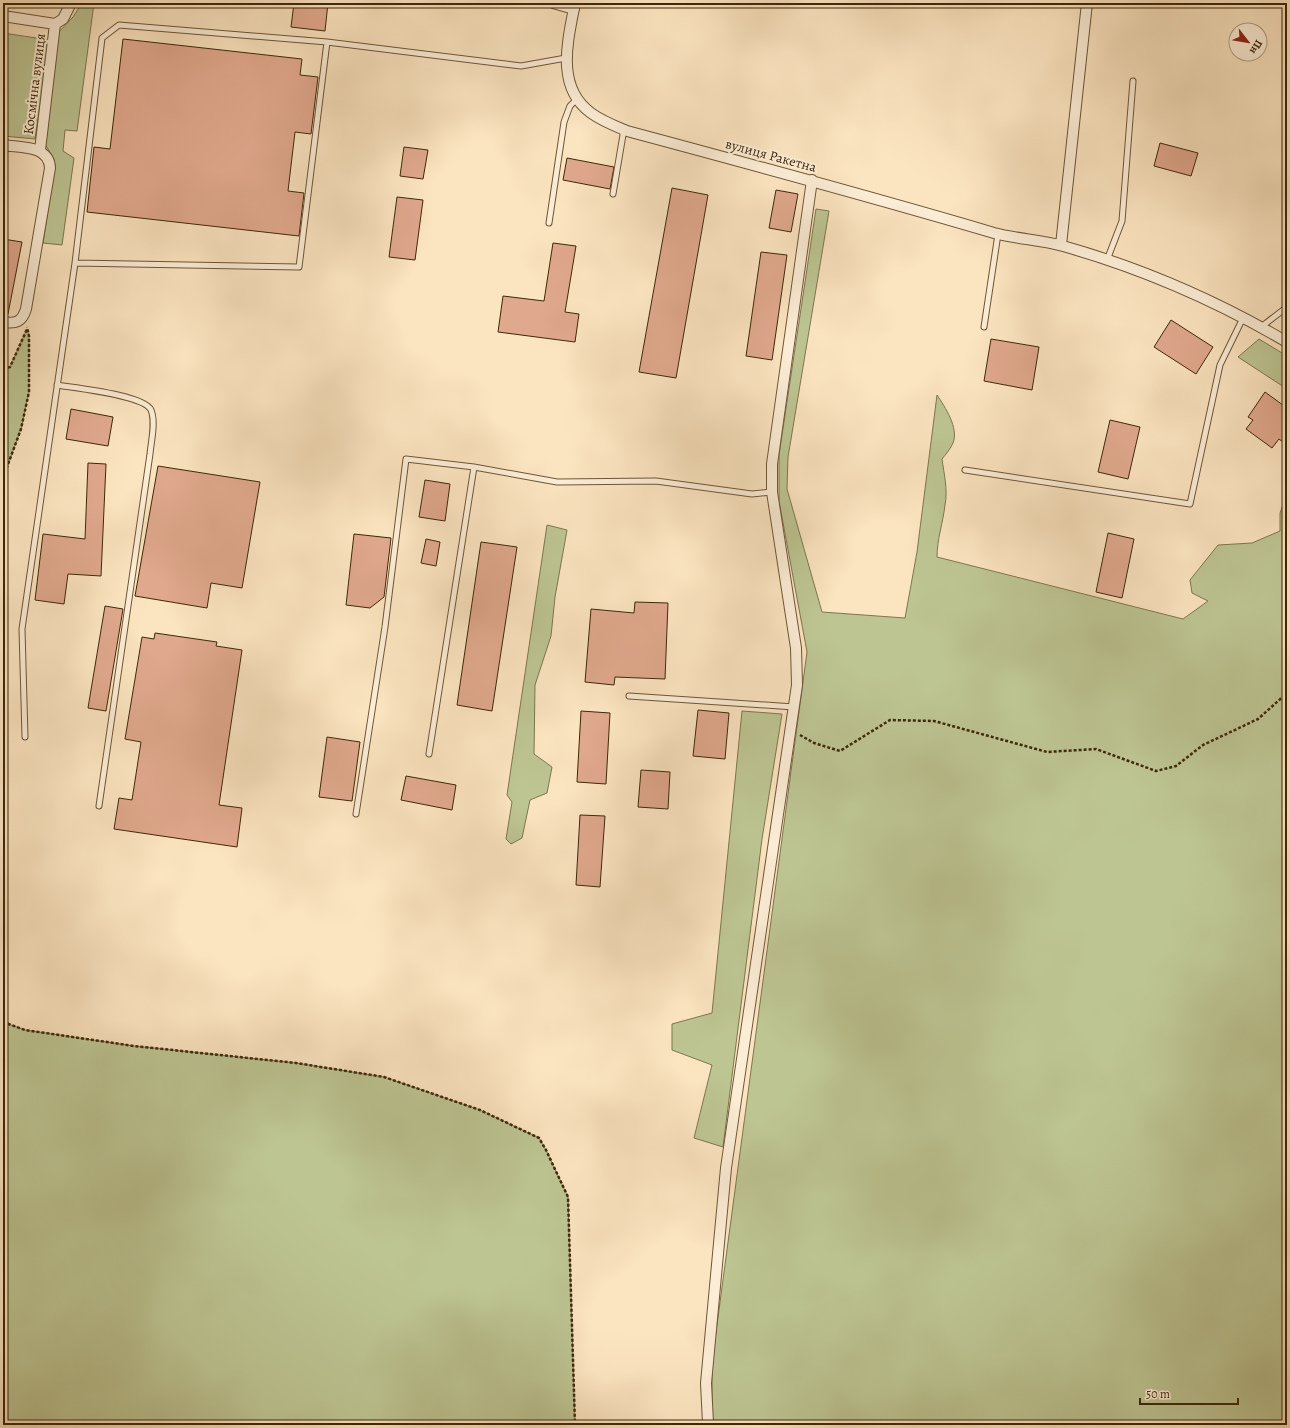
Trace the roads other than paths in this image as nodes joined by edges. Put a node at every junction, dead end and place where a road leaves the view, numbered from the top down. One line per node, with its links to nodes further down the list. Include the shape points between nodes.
1 (71, 3): 6 (street, Космічна вулиця, via 63,19)
2 (552, 3): 4 (street)
3 (1087, 3): 18 (street)
4 (574, 6): 8 (street, вулиця Ракетна)
5 (3, 16): 6 (street)
6 (55, 24): 13 (street, Космічна вулиця)
7 (327, 42): 8 (lane, via 521,66); 20 (lane, via 299,267); 20 (lane, via 119,25 102,38)
8 (566, 58): 10 (street, вулиця Ракетна, via 568,78)
9 (1133, 81): 19 (lane, via 1122,221)
10 (578, 98): 11 (street, вулиця Ракетна, via 592,113); 16 (lane, via 570,106 564,122)
11 (624, 130): 14 (street, вулиця Ракетна); 15 (lane)
12 (3, 145): 13 (street)
13 (42, 152): 23 (street, Космічна вулиця, via 50,160 50,168 23,317 15,323)
14 (812, 180): 17 (street, вулиця Ракетна); 30 (street, via 772,464)
15 (613, 194)
16 (549, 224)
17 (998, 234): 18 (street, вулиця Ракетна); 24 (lane)
18 (1061, 245): 19 (street, вулиця Ракетна)
19 (1107, 260): 22 (street, вулиця Ракетна, via 1138,270)
20 (75, 263): 27 (lane)
21 (1287, 307): 25 (lane)
22 (1243, 318): 25 (street, вулиця Ракетна); 29 (lane, via 1220,364 1190,504)
23 (3, 322)
24 (984, 327)
25 (1261, 327): 26 (street, вулиця Ракетна)
26 (1287, 342)
27 (57, 385): 33 (lane, via 22,629); 35 (lane, via 144,402 151,410 153,420)
28 (474, 467): 30 (lane, via 557,482 656,481 752,494); 34 (lane); 36 (lane, via 406,459)
29 (965, 470)
30 (772, 492): 32 (street, via 796,648 797,685)
31 (628, 696): 32 (lane)
32 (794, 707): 37 (street, via 726,1168 706,1383)
33 (25, 737)
34 (429, 754)
35 (99, 806)
36 (356, 814)
37 (708, 1423)

